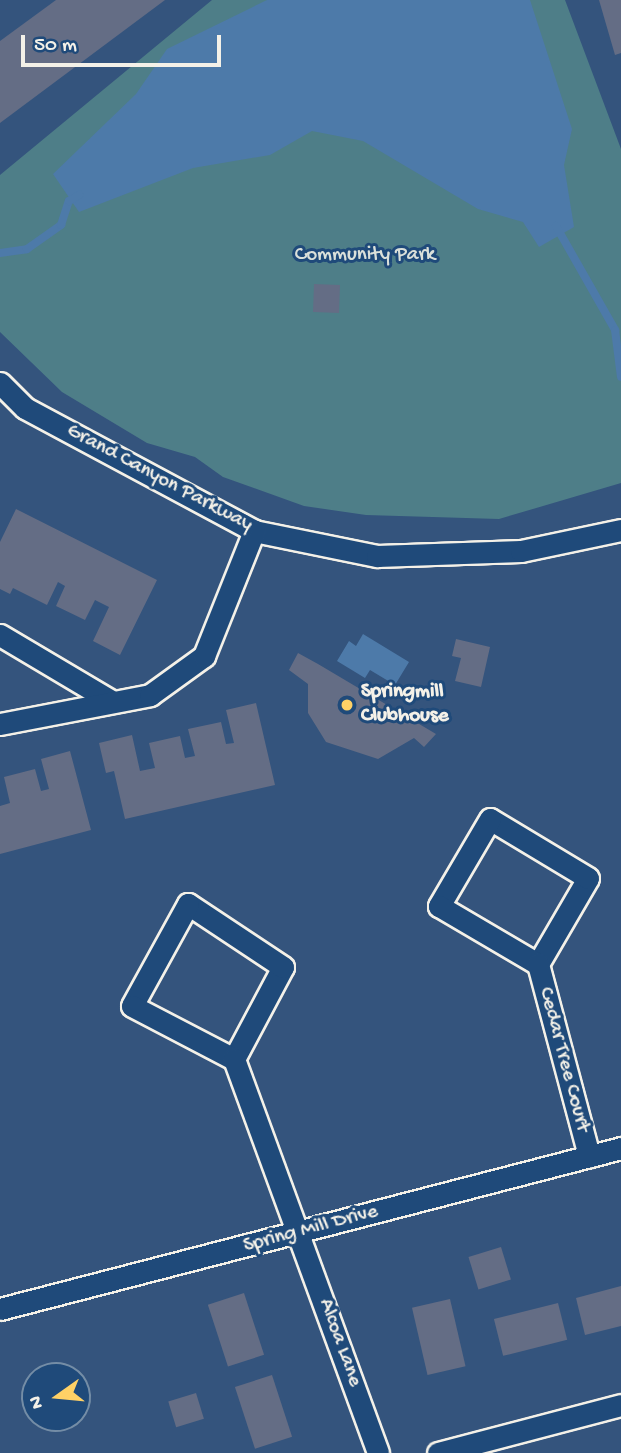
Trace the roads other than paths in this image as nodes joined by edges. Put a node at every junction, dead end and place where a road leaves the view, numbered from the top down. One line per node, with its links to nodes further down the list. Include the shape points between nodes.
1 (0, 383): 3 (street, Grand Canyon Parkway, via 25,408)
2 (621, 530): 3 (street, Grand Canyon Parkway, via 521,551 390,556)
3 (254, 531): 5 (street, via 204,656 150,695)
4 (0, 635): 5 (street)
5 (113, 702): 6 (street)
6 (0, 724)
7 (538, 964): 7 (street, Cedar Tree Court, via 589,878 490,819 439,906); 10 (street, Cedar Tree Court)
8 (234, 1059): 8 (street, via 283,967 188,904 132,1006); 11 (street, Alcoa Lane)
9 (621, 1148): 10 (street, Spring Mill Drive)
10 (589, 1156): 11 (street, Spring Mill Drive)
11 (300, 1233): 12 (street, Spring Mill Drive); 14 (street, Alcoa Lane)
12 (0, 1309)
13 (621, 1405): 15 (street)
14 (378, 1453)
15 (438, 1453)

